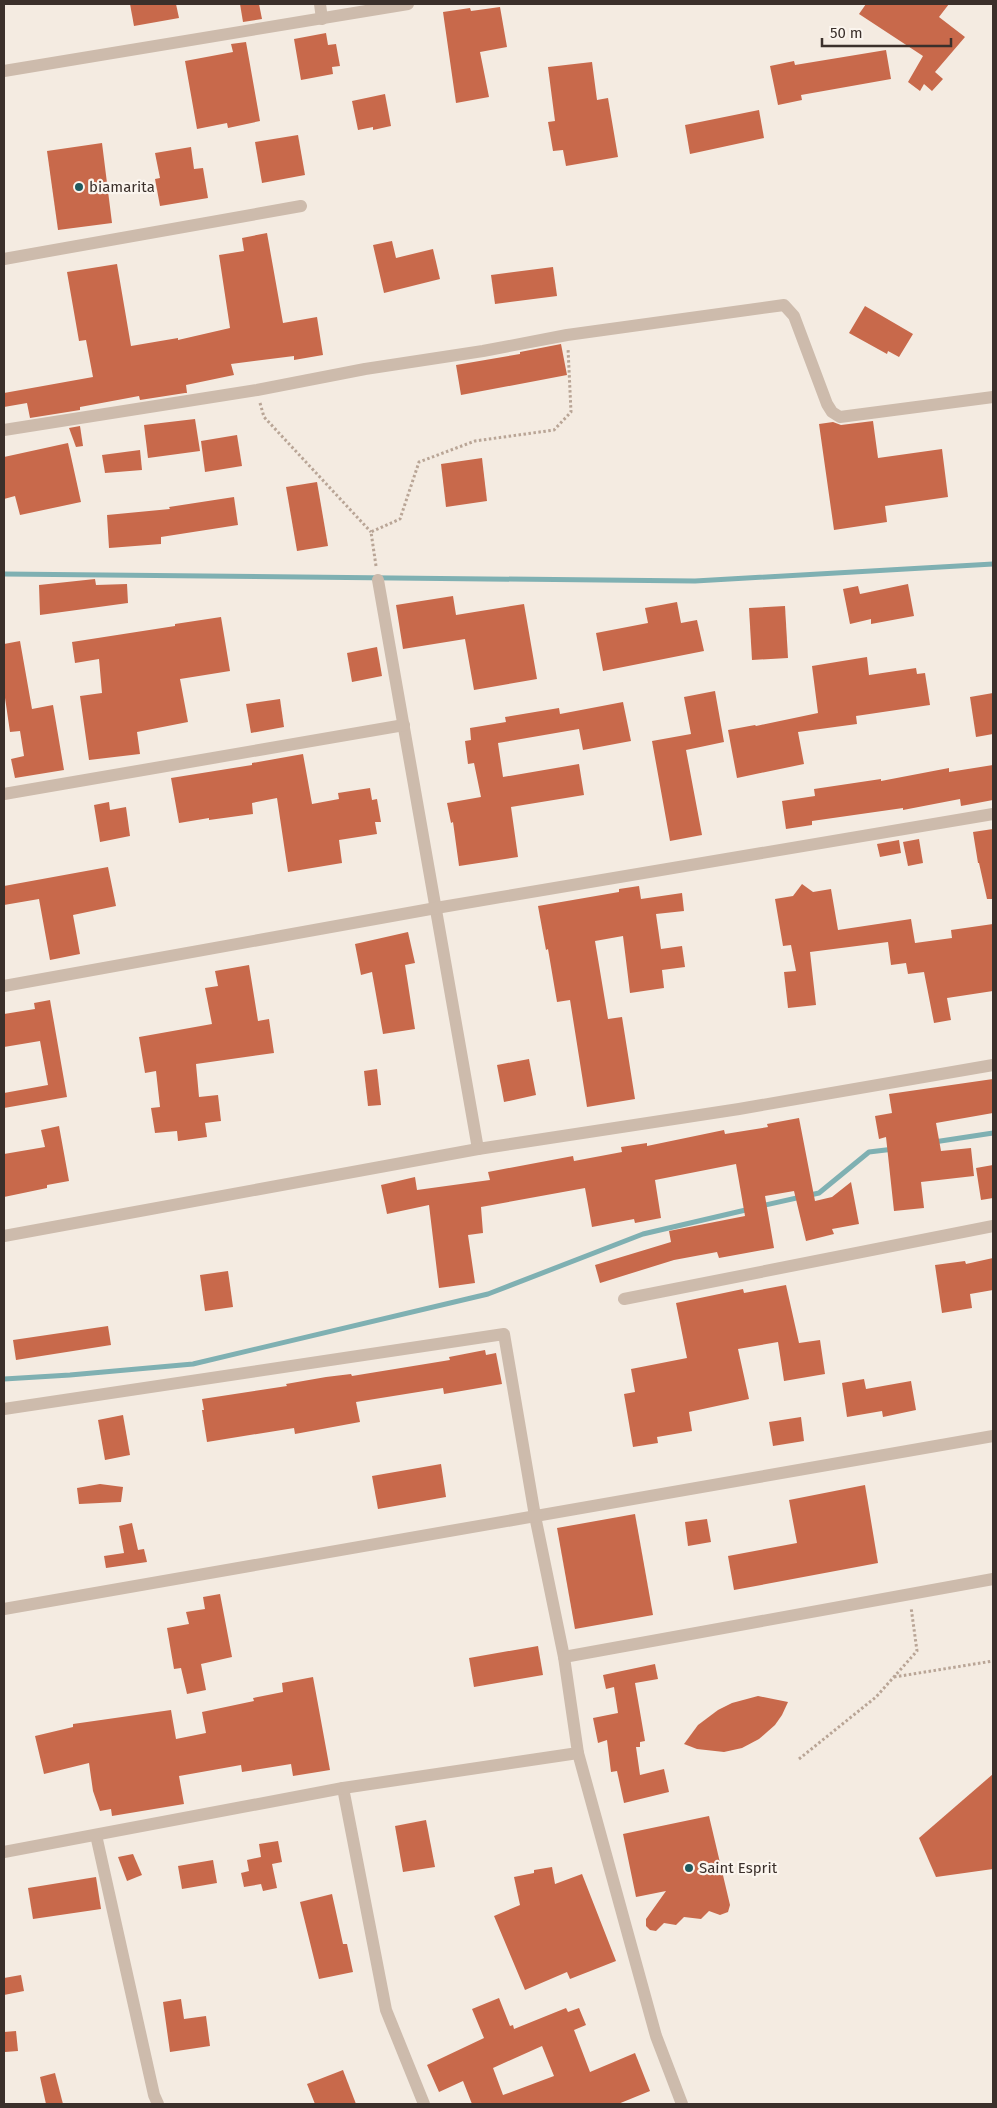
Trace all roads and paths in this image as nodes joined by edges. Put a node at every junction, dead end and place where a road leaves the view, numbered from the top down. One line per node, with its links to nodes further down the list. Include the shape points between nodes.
1 (320, 4): 3 (street)
2 (408, 4): 3 (street)
3 (322, 19): 4 (street)
4 (4, 71)
5 (301, 206): 6 (street)
6 (4, 259)
7 (567, 335): 8 (street); 9 (street, via 784,305 794,316 827,404 840,417); 11 (path, via 571,412 554,430 476,441 419,462 400,519)
8 (257, 390): 10 (street); 11 (path, via 264,417)
9 (993, 396)
10 (4, 430)
11 (371, 532): 12 (path)
12 (378, 580): 13 (street)
13 (404, 725): 14 (street); 16 (street)
14 (4, 794)
15 (993, 814): 16 (street)
16 (436, 908): 17 (street); 19 (street)
17 (4, 986)
18 (993, 1064): 19 (street, via 739,1109)
19 (478, 1149): 21 (street)
20 (993, 1226): 22 (street)
21 (4, 1236)
22 (624, 1299)
23 (4, 1408): 25 (street, via 502,1334 506,1337)
24 (993, 1436): 25 (street)
25 (535, 1516): 28 (street); 29 (street)
26 (993, 1579): 27 (street)
27 (910, 1594): 29 (street); 31 (path, via 917,1651)
28 (4, 1609)
29 (564, 1657): 32 (street)
30 (993, 1660): 31 (path)
31 (894, 1677): 33 (path, via 876,1697)
32 (578, 1753): 34 (street); 39 (street, via 656,2036)
33 (798, 1759)
34 (343, 1788): 35 (street); 38 (street, via 386,2010)
35 (96, 1835): 36 (street); 37 (street)
36 (4, 1852)
37 (158, 2104)
38 (424, 2104)
39 (682, 2104)

